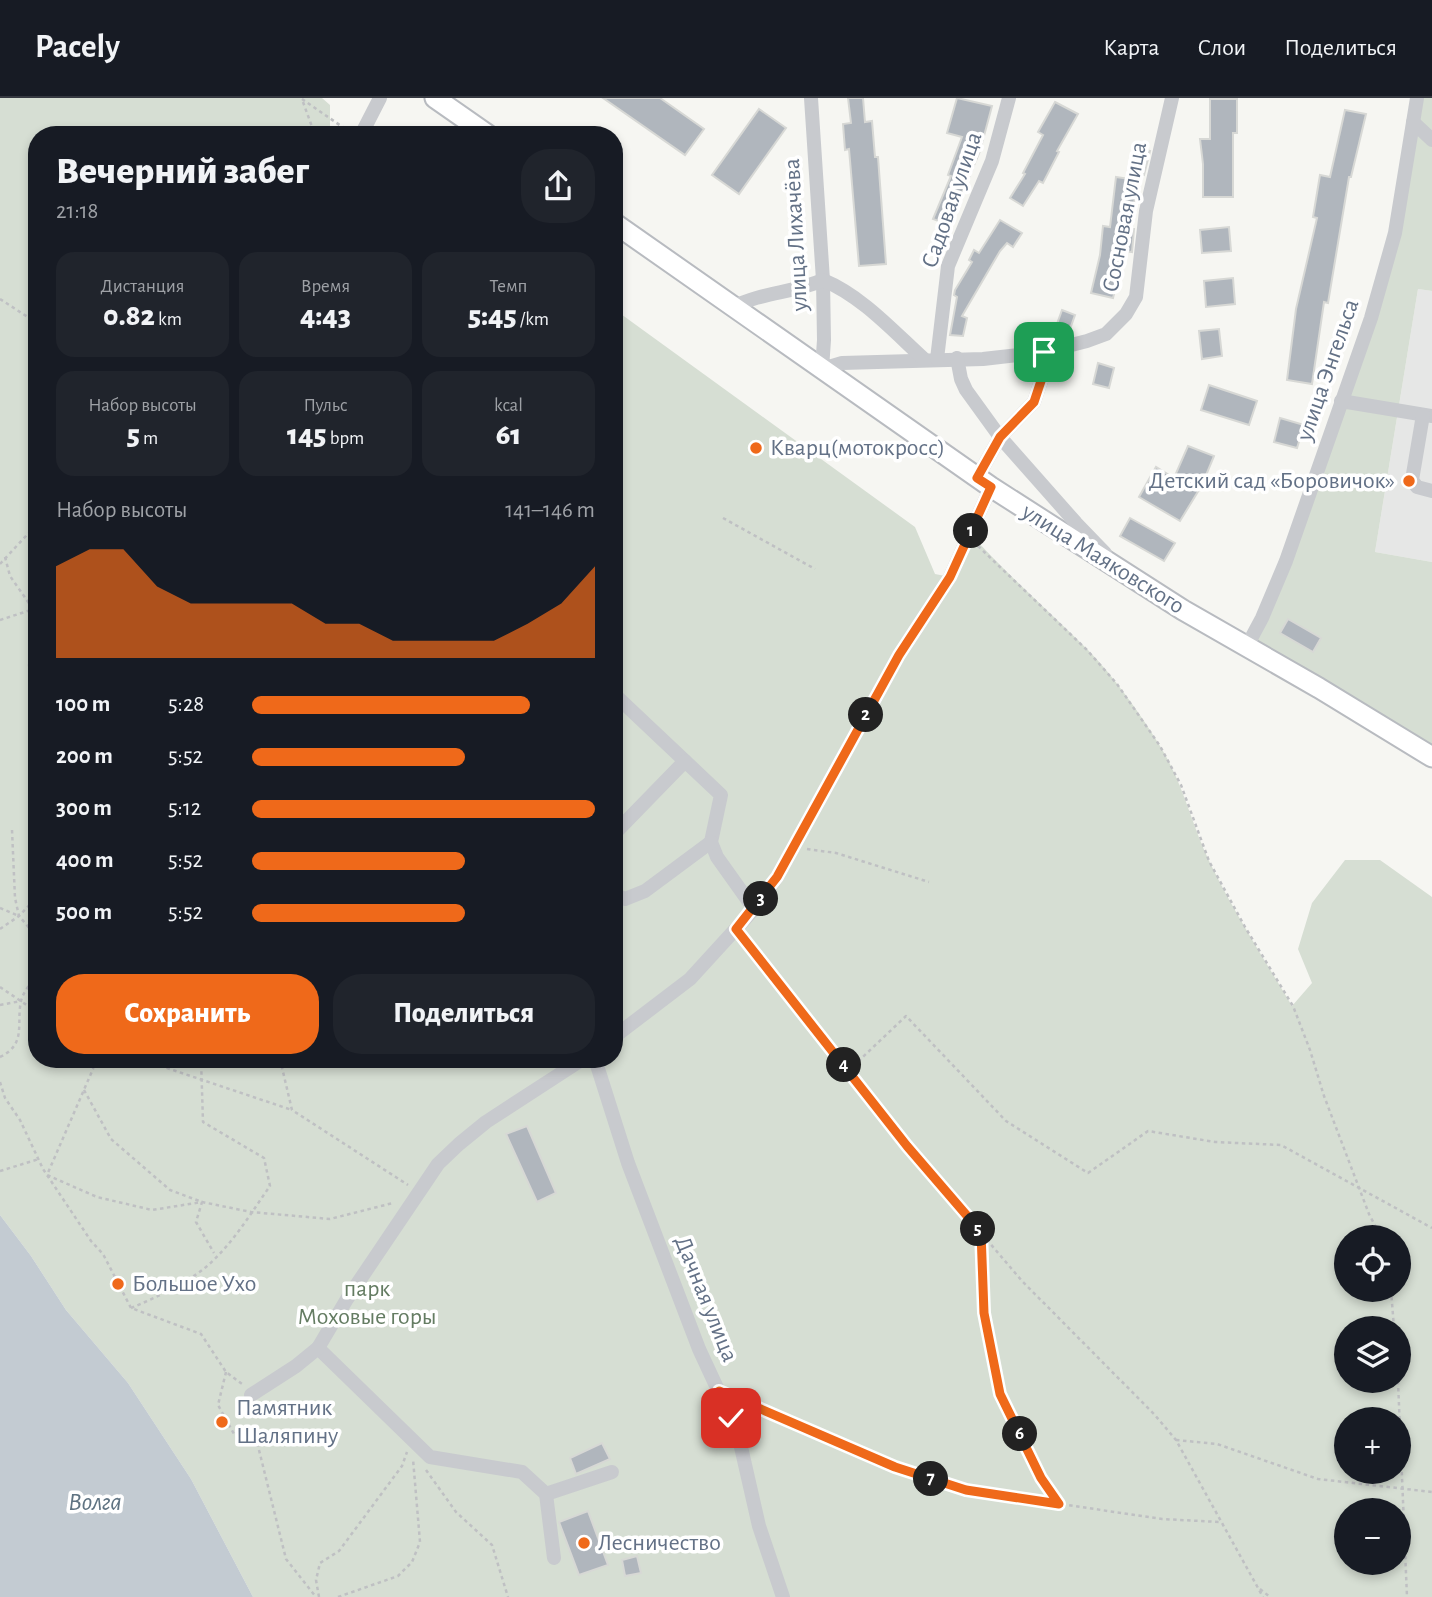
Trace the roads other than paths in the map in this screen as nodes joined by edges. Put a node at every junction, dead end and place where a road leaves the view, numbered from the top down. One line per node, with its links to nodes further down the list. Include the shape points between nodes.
1 (380, 98): 8 (street)
2 (435, 98): 9 (main road)
3 (811, 98): 12 (street, улица Лихачёва)
4 (1009, 98): 16 (street, Садовая улица, via 992,161 948,266)
5 (1172, 98): 14 (street, Сосновая улица, via 1146,211 1136,297 1106,334)
6 (1417, 98): 7 (street, улица Энгельса)
7 (1413, 122): 10 (street); 18 (street, улица Энгельса, via 1395,233)
8 (365, 126)
9 (475, 126)
10 (1432, 140)
11 (623, 229): 13 (main road, улица Маяковского)
12 (822, 280): 13 (street); 16 (street, via 837,286); 17 (street, улица Лихачёва)
13 (733, 307): 17 (main road, улица Маяковского)
14 (1044, 352): 15 (street, Сосновая улица); 20 (street, via 1044,372 1034,402)
15 (957, 358): 16 (street, Сосновая улица); 20 (street, via 966,390)
16 (931, 359): 17 (street, Сосновая улица, via 842,363)
17 (822, 369): 21 (main road, улица Маяковского)
18 (1342, 401): 19 (street); 24 (street, улица Энгельса, via 1286,561)
19 (1427, 415): 22 (street, via 1412,480 1416,487)
20 (1000, 437): 21 (street); 23 (street)
21 (984, 483): 23 (main road, улица Маяковского); 31 (street, via 970,533 950,577 899,655 777,877)
22 (1432, 491)
23 (1125, 574): 24 (main road, улица Маяковского)
24 (1247, 646): 26 (main road, улица Маяковского)
25 (623, 702): 27 (street)
26 (1432, 757)
27 (685, 761): 28 (street); 29 (street, via 721,795)
28 (623, 825)
29 (711, 842): 30 (street, via 645,891); 31 (street)
30 (623, 898)
31 (754, 909): 32 (street, via 690,979)
32 (623, 1030)
33 (568, 1068): 35 (street, via 458,1144 438,1164)
34 (598, 1068): 40 (street, Дачная улица, via 628,1163 741,1447 759,1526)
35 (318, 1348): 36 (street); 38 (street, via 430,1457 522,1472)
36 (251, 1395)
37 (612, 1472): 38 (street)
38 (546, 1494): 39 (street)
39 (554, 1558)
40 (783, 1597)

